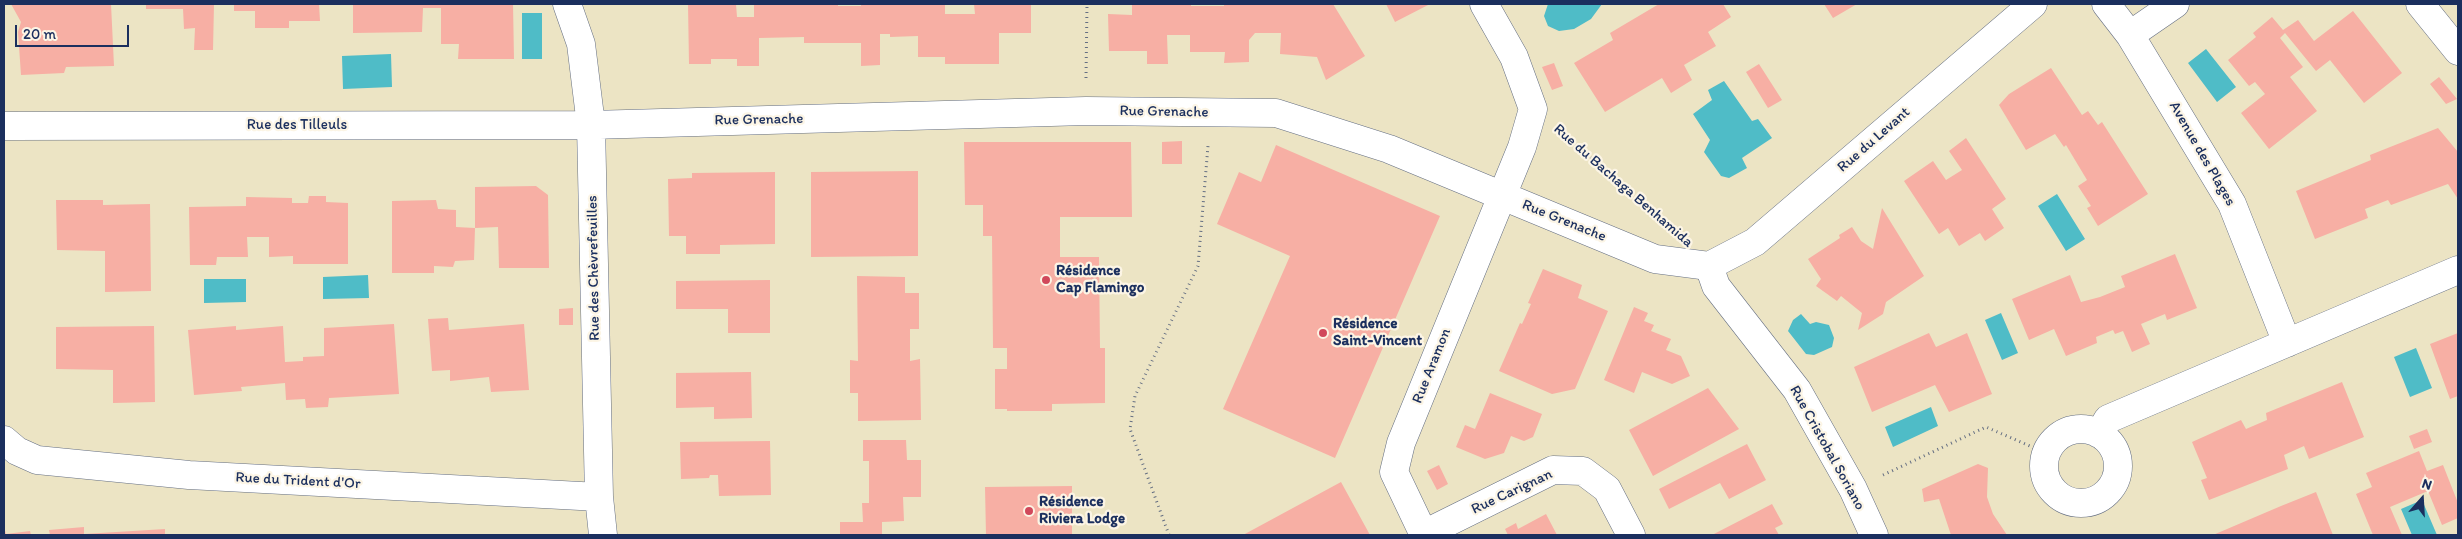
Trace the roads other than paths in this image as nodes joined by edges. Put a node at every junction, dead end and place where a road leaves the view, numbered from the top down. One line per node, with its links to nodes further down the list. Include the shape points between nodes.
1 (567, 4): 9 (street, Rue des Chèvrefeuilles, via 581,44)
2 (1484, 4): 11 (street, via 1514,58 1533,109 1522,147)
3 (2033, 4): 12 (street, Rue du Levant, via 1755,242)
4 (2106, 4): 7 (street, Avenue des Plages)
5 (2175, 4): 7 (street)
6 (2420, 4): 8 (street)
7 (2130, 35): 14 (street, Avenue des Plages, via 2232,204)
8 (2458, 51)
9 (590, 124): 10 (street, Rue des Tilleuls); 11 (street, Rue Grenache, via 1086,111 1276,113 1389,149); 17 (street, Rue des Chèvrefeuilles)
10 (4, 126)
11 (1501, 196): 12 (street, Rue Grenache, via 1655,259); 18 (street, Rue Aramon, via 1401,443 1394,472)
12 (1709, 266): 21 (street, Rue Cristobal Soriano, via 1716,286 1797,390 1853,489)
13 (2458, 270): 14 (street)
14 (2287, 343): 15 (street, via 2108,419)
15 (2098, 434): 15 (street, via 2115,451 2117,475 2113,486 2094,501 2070,502 2050,488 2044,465 2046,453 2062,434 2086,429)
16 (4, 440): 17 (street, Rue du Trident d'Or, via 17,451 37,460 170,473)
17 (599, 497): 19 (street, Rue des Chèvrefeuilles)
18 (1424, 534): 20 (street, Rue Carignan, via 1553,470 1583,471 1607,489)
19 (603, 535)
20 (1631, 535)
21 (1874, 535)

